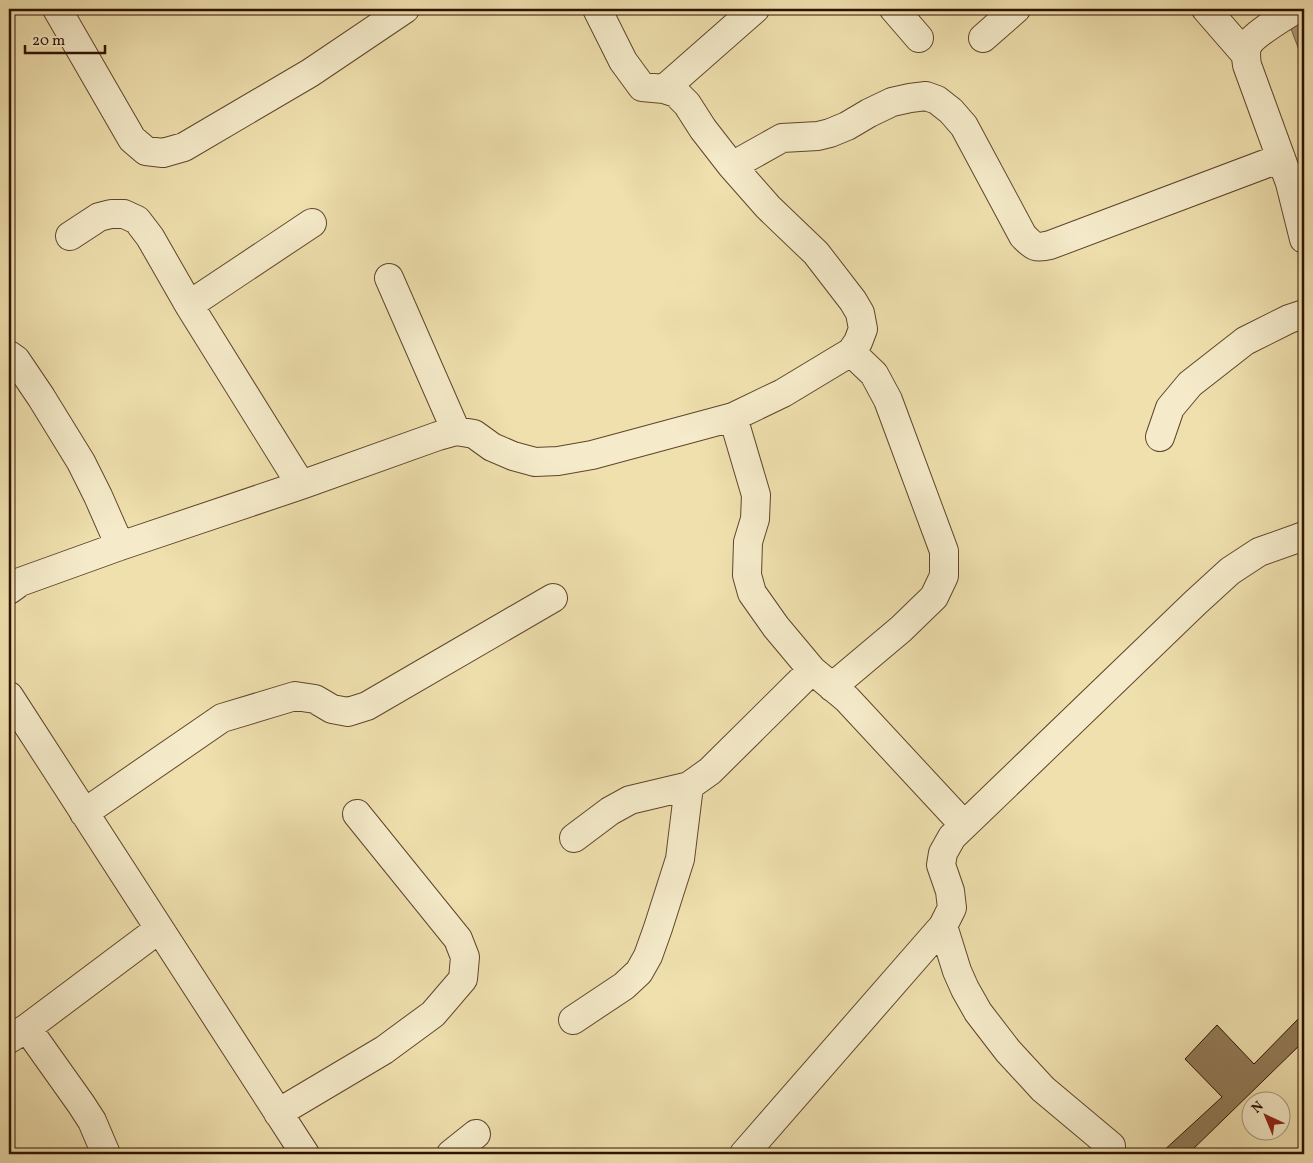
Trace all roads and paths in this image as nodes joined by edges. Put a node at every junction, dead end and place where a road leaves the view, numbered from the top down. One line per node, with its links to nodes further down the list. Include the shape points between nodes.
1 (57, 9): 2 (street, via 132,139 146,151 163,152 184,147 310,73)
2 (404, 9)
3 (597, 9): 12 (street, via 624,61 642,87)
4 (755, 9): 12 (street)
5 (894, 9): 9 (street)
6 (1016, 9): 10 (street)
7 (1206, 9): 11 (street)
8 (1296, 9): 11 (street, via 1248,44)
9 (919, 38)
10 (983, 38)
11 (1246, 55): 13 (street)
12 (664, 89): 14 (street, via 676,93 687,104)
13 (1281, 158): 14 (street, via 1039,248 1023,236 964,126 951,111 926,96 892,102 824,135 782,138); 17 (street)
14 (732, 166): 21 (street, via 768,207 816,253 853,300 864,329)
15 (312, 223): 19 (street)
16 (70, 236): 19 (street, via 99,217 124,214 137,220)
17 (1304, 239)
18 (389, 278): 24 (street)
19 (189, 305): 26 (street)
20 (1304, 314): 25 (street, via 1245,341 1190,384 1170,408)
21 (851, 352): 23 (street, via 783,393); 31 (street, via 874,374 888,400 944,550 944,576 934,597 901,629)
22 (9, 355): 28 (street, via 16,360 41,397 81,462)
23 (733, 417): 24 (street, via 558,461 535,462 513,456 474,434); 31 (street, via 756,495 755,519 748,542 747,575 752,593 776,627)
24 (456, 430): 26 (street)
25 (1160, 437)
26 (301, 485): 28 (street)
27 (1304, 536): 36 (street, via 1259,552 1230,571)
28 (120, 546): 29 (street, via 20,582)
29 (9, 590)
30 (553, 598): 34 (street, via 367,706 348,712 332,709 315,698 295,696 222,718)
31 (822, 679): 33 (street); 36 (street, via 848,699)
32 (9, 696): 34 (street)
33 (689, 786): 37 (street, via 630,800 610,810); 40 (street, via 680,859 648,956 639,972 624,986)
34 (84, 813): 39 (street)
35 (357, 814): 42 (street, via 458,939 465,957 463,979 433,1014 405,1035)
36 (964, 825): 38 (street, via 943,853 941,865 952,908)
37 (574, 838)
38 (943, 926): 44 (street, via 957,972 978,1012 1042,1089); 45 (street)
39 (159, 929): 41 (street); 42 (street)
40 (573, 1020)
41 (18, 1034): 46 (street, via 81,1104)
42 (278, 1113): 47 (street)
43 (476, 1134): 48 (street)
44 (1110, 1146)
45 (748, 1153)
46 (106, 1154)
47 (305, 1154)
48 (451, 1154)

